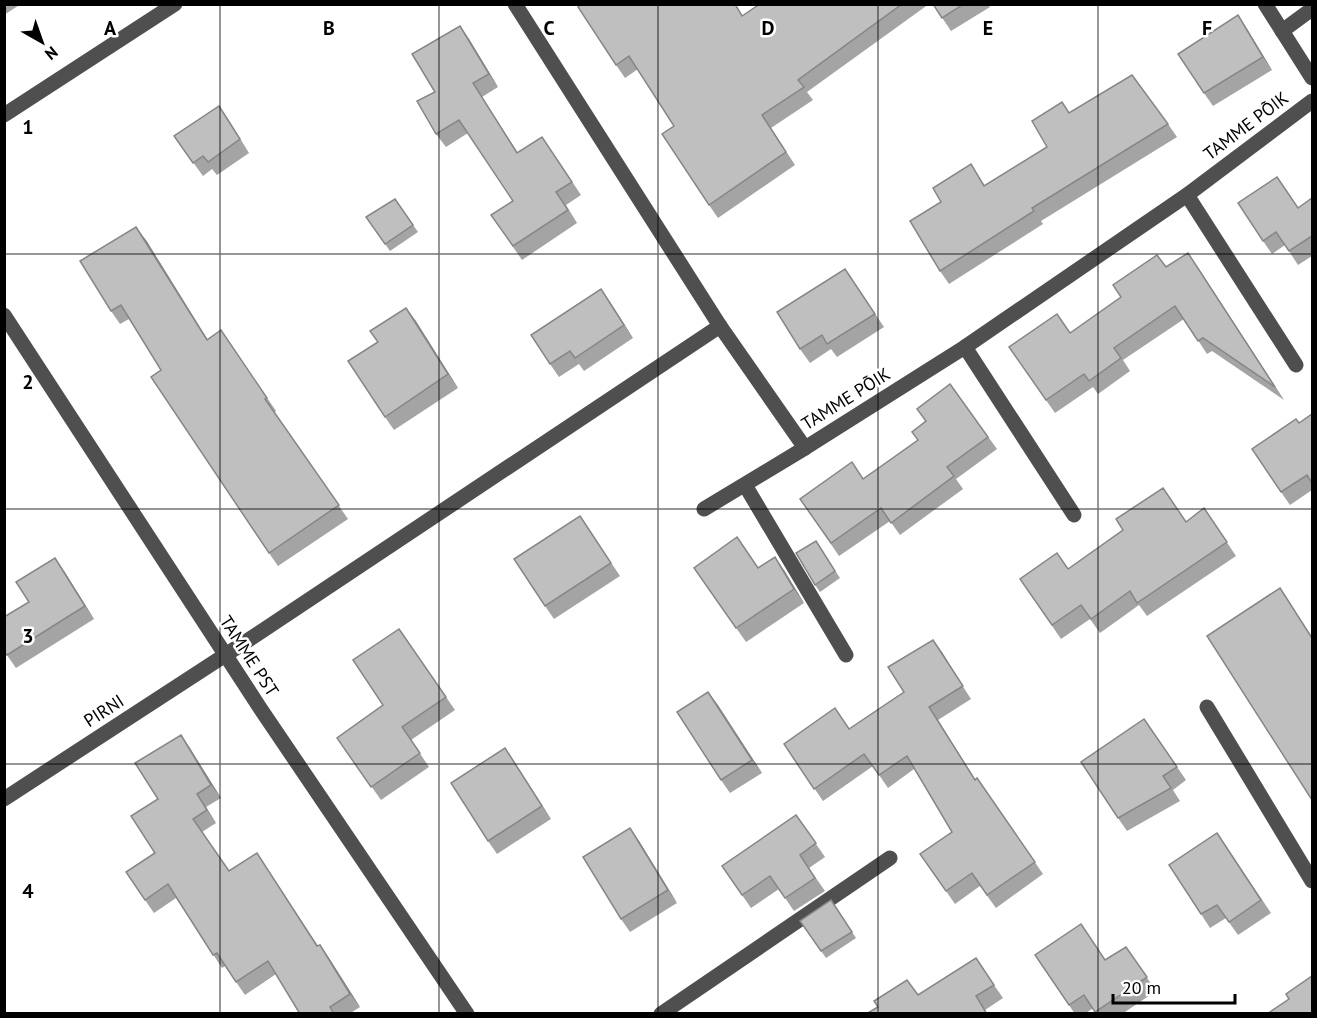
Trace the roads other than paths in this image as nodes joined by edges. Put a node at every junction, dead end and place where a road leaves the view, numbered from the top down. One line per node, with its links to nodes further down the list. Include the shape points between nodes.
1 (175, 4): 8 (street)
2 (515, 4): 11 (street, TAMME PÕIK)
3 (1265, 4): 5 (street)
4 (1312, 9): 5 (street)
5 (1282, 31): 6 (street)
6 (1312, 78)
7 (1312, 101): 9 (street, TAMME PÕIK)
8 (4, 115)
9 (1187, 195): 12 (street, TAMME PÕIK); 13 (street)
10 (4, 315): 18 (street, TAMME PST)
11 (720, 326): 14 (street, TAMME PÕIK); 18 (street, PIRNI)
12 (965, 347): 14 (street, TAMME PÕIK); 17 (street)
13 (1296, 365)
14 (805, 448): 15 (street)
15 (745, 485): 16 (street); 19 (street)
16 (704, 509)
17 (1074, 515)
18 (225, 655): 21 (street, PIRNI); 24 (street, TAMME PST)
19 (846, 655)
20 (1207, 707): 23 (street)
21 (4, 799)
22 (890, 858): 25 (street)
23 (1312, 881)
24 (467, 1014)
25 (661, 1014)

